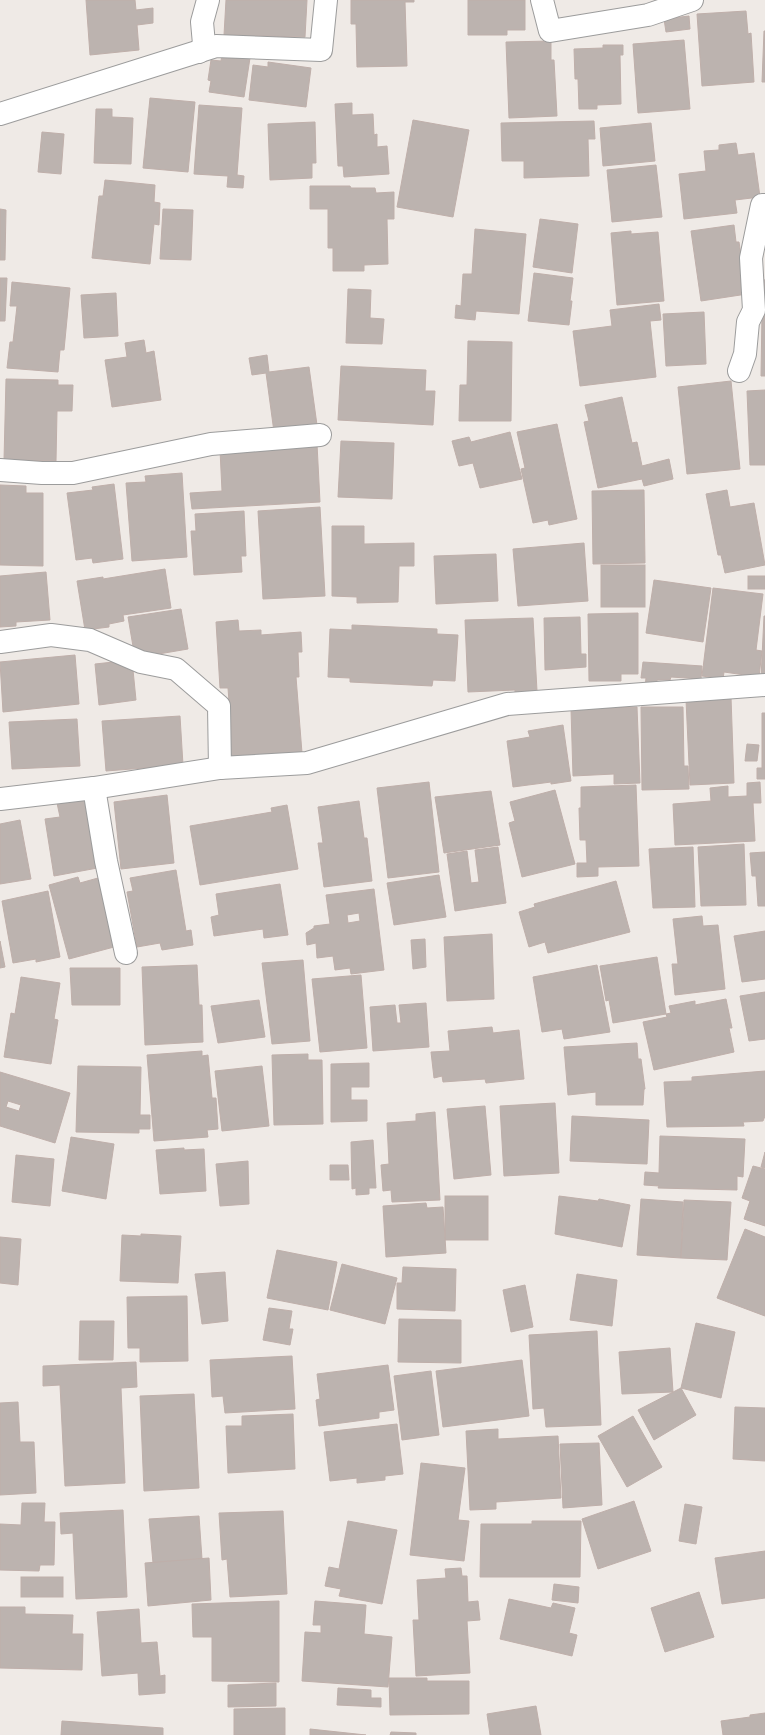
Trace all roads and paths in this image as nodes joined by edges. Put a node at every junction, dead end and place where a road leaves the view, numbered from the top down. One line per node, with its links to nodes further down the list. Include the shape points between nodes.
1 (208, 0): 5 (street, via 202,22 204,44)
2 (326, 0): 5 (street, via 321,50 216,46)
3 (542, 0): 4 (street, via 550,32 648,16)
4 (692, 0)
5 (199, 52): 6 (street)
6 (0, 114)
7 (765, 205): 8 (street, via 762,205 757,222 751,258 754,310 748,322 745,354)
8 (739, 371)
9 (320, 435): 10 (street, via 211,444 73,473 42,474)
10 (0, 470)
11 (0, 642): 13 (street, via 51,635 90,640 140,662 176,669 219,706)
12 (765, 685): 13 (street, via 507,704 307,763)
13 (220, 768): 14 (street)
14 (94, 788): 15 (street); 16 (street, via 106,861)
15 (0, 799)
16 (126, 953)

